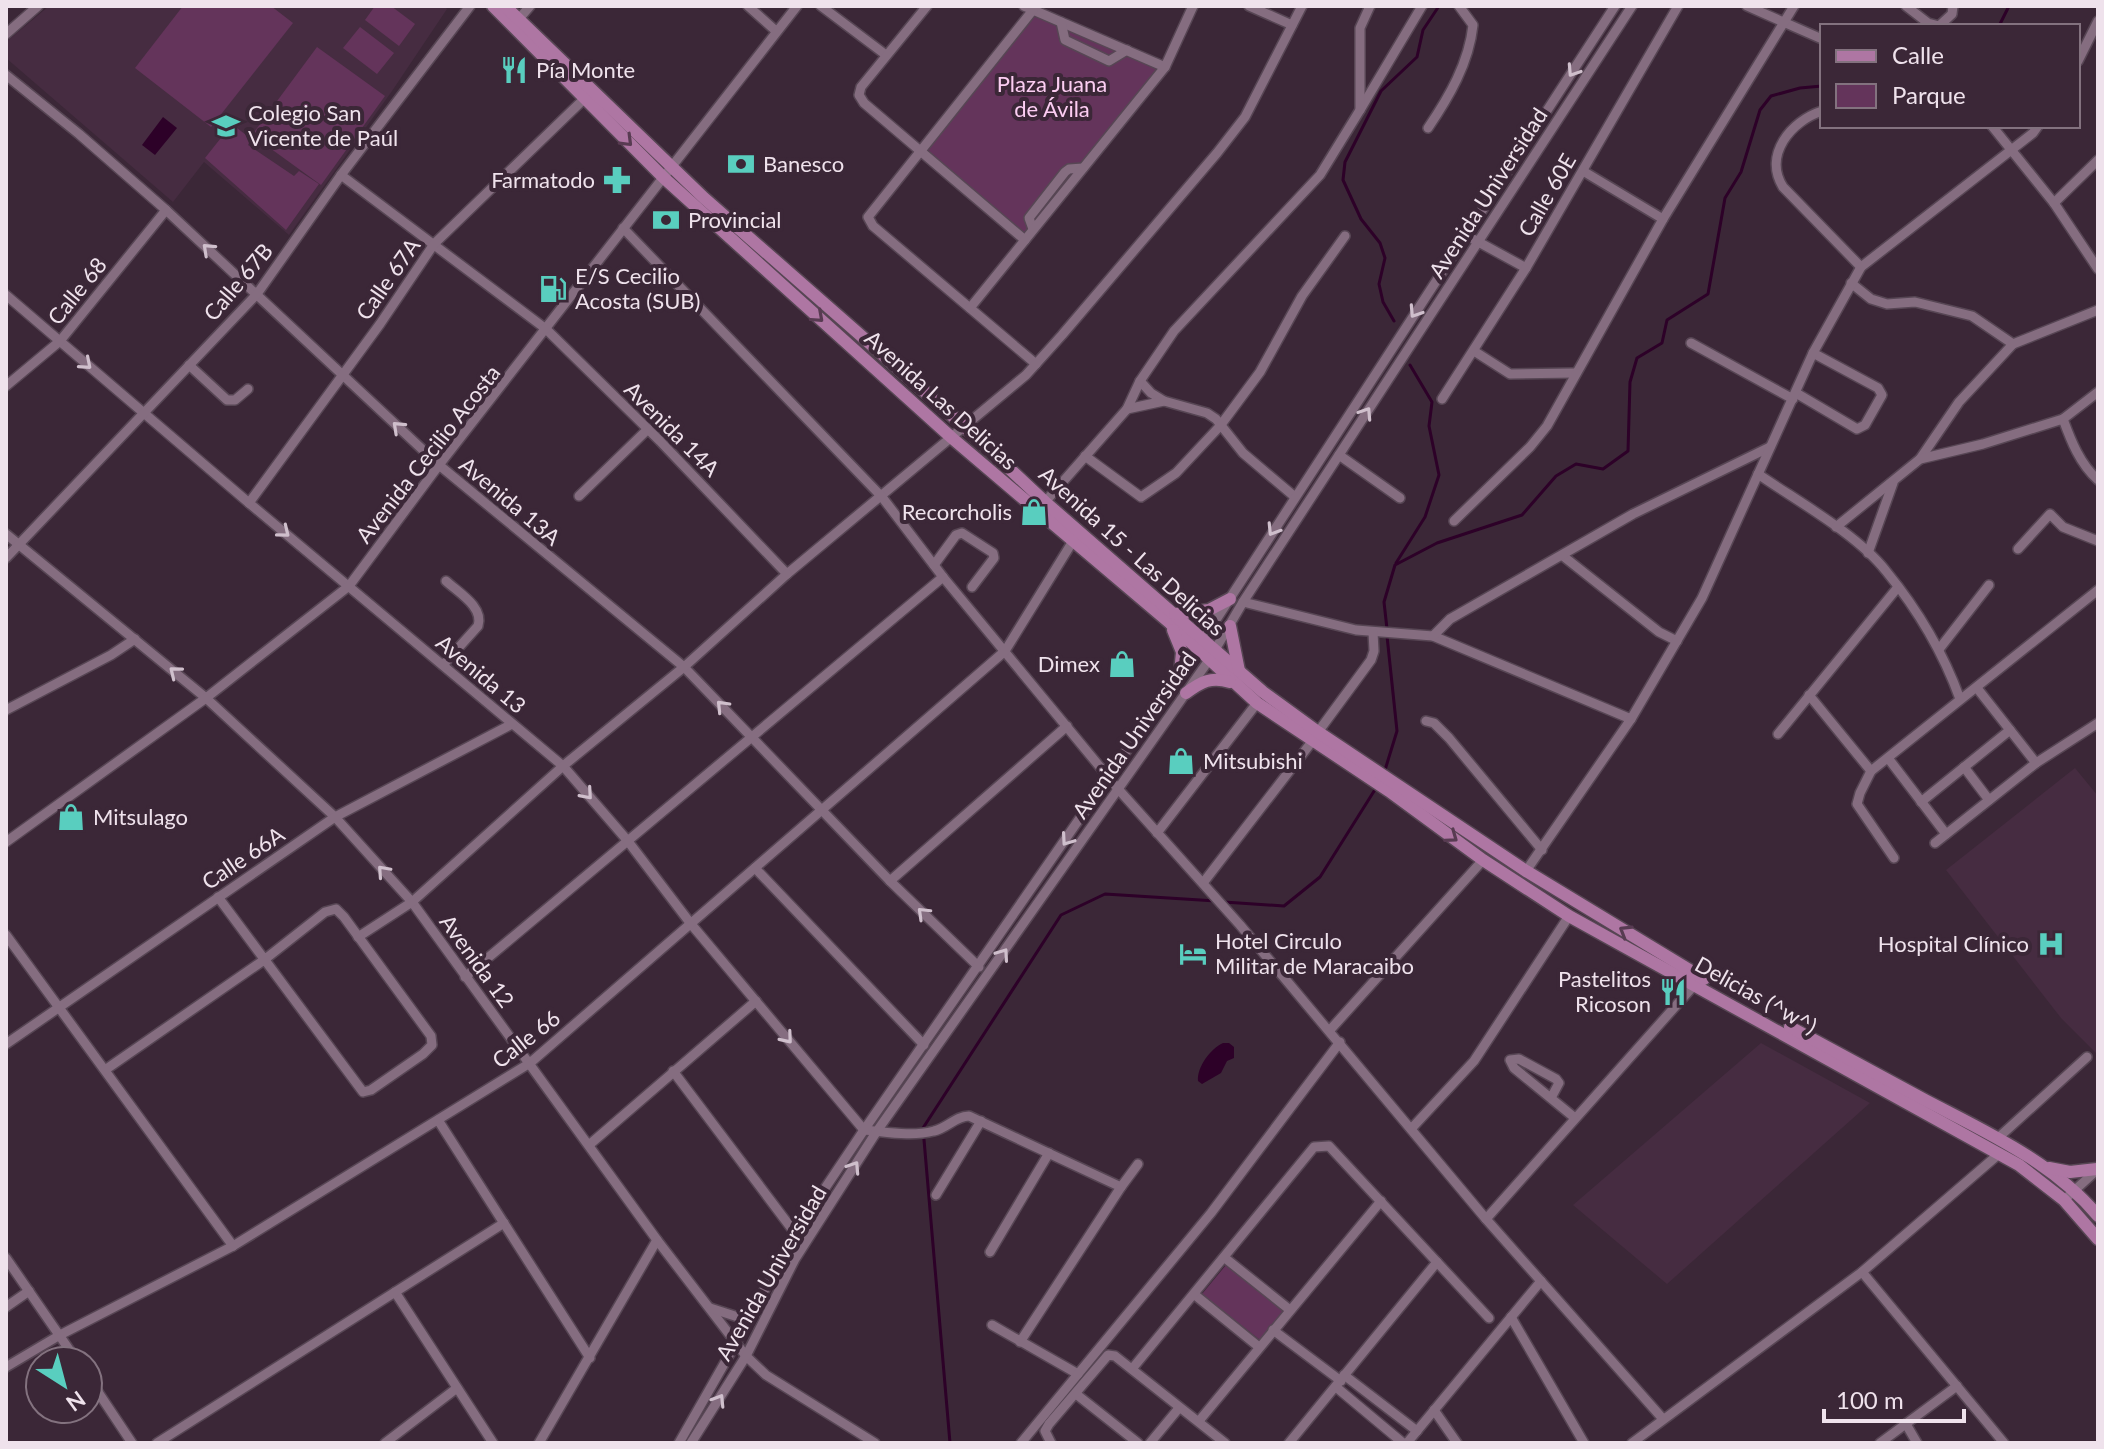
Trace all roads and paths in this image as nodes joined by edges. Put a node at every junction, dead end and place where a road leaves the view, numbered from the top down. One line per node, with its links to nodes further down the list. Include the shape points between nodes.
1 (38, 6): 32 (street)
2 (470, 6): 51 (street, Calle 67B)
3 (493, 6): 39 (main road, Avenida Las Delicias)
4 (505, 6): 24 (main road, Avenida 15 - Las Delicias)
5 (530, 6): 24 (street)
6 (748, 6): 31 (street)
7 (797, 6): 31 (street, Avenida Cecilio Acosta)
8 (821, 6): 35 (street)
9 (927, 6): 35 (street)
10 (1193, 6): 37 (street)
11 (1249, 6): 30 (street)
12 (1302, 6): 30 (street)
13 (1370, 6): 40 (street, via 1360,28)
14 (1422, 6): 40 (street)
15 (1459, 6): 42 (street, via 1473,25 1472,39 1445,103)
16 (1615, 6): 57 (street, Avenida Universidad, one-way to 57)
17 (1632, 6): 60 (street, Avenida Universidad)
18 (1678, 6): 50 (street, Calle 60E)
19 (1747, 6): 27 (street)
20 (1794, 6): 27 (street)
21 (1906, 6): 28 (street)
22 (1953, 6): 29 (street)
23 (1029, 8): 26 (street); 46 (street)
24 (518, 20): 49 (main road, Avenida 15 - Las Delicias)
25 (2098, 21): 36 (street)
26 (1061, 22): 34 (street); 34 (street, via 1065,40 1105,60)
27 (1783, 22): 33 (street); 55 (street)
28 (1932, 24)
29 (1941, 24)
30 (1292, 25): 76 (street, via 1245,117)
31 (776, 31): 49 (street, Avenida Cecilio Acosta)
32 (6, 34)
33 (1820, 38)
34 (1127, 50): 37 (street)
35 (886, 55): 46 (street, via 859,95)
36 (2080, 57)
37 (1165, 67): 59 (street)
38 (6, 75): 54 (street, Avenida 13A)
39 (585, 98): 52 (main road, Avenida Las Delicias, one-way to 52); 61 (street, Calle 67A)
40 (1360, 110): 80 (street, via 1320,175 1174,331)
41 (1820, 112): 62 (street, via 1792,128 1780,147 1775,175)
42 (1428, 128)
43 (1994, 128): 45 (street)
44 (2036, 128): 45 (street)
45 (2012, 148): 53 (street); 62 (street)
46 (921, 149): 59 (street); 68 (street, via 868,217)
47 (2098, 149): 48 (street)
48 (2097, 161): 53 (street)
49 (672, 166): 52 (street, Avenida Cecilio Acosta); 91 (main road, Avenida 15 - Las Delicias)
50 (1583, 171): 55 (street); 63 (street, Calle 60E)
51 (341, 175): 61 (street, Avenida 14A); 66 (street, Calle 67B)
52 (664, 178): 56 (street, Avenida Cecilio Acosta); 93 (main road, Avenida Las Delicias, one-way to 93)
53 (2054, 203): 64 (street)
54 (166, 210): 66 (street, Avenida 13A, one-way to 54); 71 (street, Calle 68)
55 (1663, 219): 78 (street)
56 (623, 228): 70 (street, Avenida Cecilio Acosta); 103 (street)
57 (1466, 234): 60 (street); 104 (street, Avenida Universidad, one-way to 104)
58 (1345, 236): 90 (street)
59 (1025, 240): 68 (street)
60 (1477, 242): 63 (street); 95 (street, Avenida Universidad, one-way to 60)
61 (434, 244): 70 (street, Avenida 14A); 79 (street, Calle 67A)
62 (1861, 267): 65 (street)
63 (1526, 268): 74 (street, Calle 60E)
64 (2098, 269)
65 (1851, 283): 73 (street, via 1887,304 1915,302 1972,316); 75 (street)
66 (257, 294): 77 (street, Calle 67B); 79 (street, Avenida 13A)
67 (6, 295): 71 (street, Avenida 13)
68 (970, 308): 76 (street)
69 (2098, 310): 73 (street)
70 (546, 329): 92 (street, Avenida 14A); 98 (street, Avenida Cecilio Acosta)
71 (60, 341): 81 (street, Calle 68); 88 (street, Avenida 13, one-way to 88)
72 (1691, 343): 84 (street)
73 (2013, 344): 97 (street, via 1959,402)
74 (1474, 351): 78 (street, via 1510,374); 85 (street, Calle 60E)
75 (1813, 353): 84 (street); 84 (street, via 1882,395 1865,425 1857,429)
76 (1036, 364): 91 (street)
77 (189, 365): 82 (street, via 227,400); 88 (street, Calle 67B)
78 (1575, 373): 108 (street, via 1530,447)
79 (342, 376): 98 (street, Avenida 13A, one-way to 79); 107 (street, Calle 67A)
80 (1140, 381): 86 (street); 87 (street)
81 (6, 386)
82 (248, 389)
83 (2098, 392): 89 (street)
84 (1795, 396): 94 (street)
85 (1442, 399)
86 (1164, 401): 87 (street); 90 (street, via 1207,413)
87 (1127, 409): 96 (street)
88 (142, 412): 107 (street, Avenida 13); 113 (street, Calle 67B)
89 (2063, 419): 97 (street); 100 (street, via 2073,446)
90 (1220, 426): 96 (street, via 1145,497); 104 (street)
91 (965, 427): 93 (street); 106 (main road, Avenida 15 - Las Delicias)
92 (648, 429): 102 (street); 119 (street, Avenida 14A)
93 (952, 438): 103 (street); 111 (main road, Avenida Las Delicias)
94 (1770, 447): 99 (street); 116 (street, via 1633,514)
95 (1339, 455): 105 (street); 128 (street, Avenida Universidad)
96 (1085, 456): 106 (street)
97 (1920, 459): 101 (street)
98 (439, 465): 123 (street, Avenida Cecilio Acosta); 140 (street, Avenida 13A)
99 (1758, 474): 109 (street); 134 (street)
100 (2096, 474)
101 (1894, 480): 109 (street); 115 (street)
102 (579, 496)
103 (882, 497): 118 (street); 119 (street)
104 (1295, 497): 127 (street, Avenida Universidad, one-way to 127)
105 (1400, 498)
106 (1045, 502): 129 (main road, Avenida 15 - Las Delicias)
107 (249, 503): 123 (street, Avenida 13, one-way to 123)
108 (1454, 521)
109 (1836, 527): 115 (street)
110 (6, 534): 113 (street, Avenida 12)
111 (1073, 541): 129 (main road, Avenida Las Delicias); 137 (street, Calle 66)
112 (2098, 541): 114 (street, via 2063,527 2050,514)
113 (18, 545): 117 (street, Calle 67B); 133 (street, Avenida 12)
114 (2018, 549)
115 (1868, 553): 125 (street)
116 (1563, 556): 132 (street, via 1450,619); 134 (street)
117 (6, 558)
118 (934, 565): 120 (street); 124 (street, via 962,533 994,558)
119 (787, 574): 140 (street)
120 (943, 577): 137 (street); 157 (street)
121 (446, 581): 139 (street, via 481,618)
122 (1989, 585): 136 (street)
123 (349, 586): 139 (street, Avenida 13); 146 (street, Avenida Cecilio Acosta)
124 (972, 587)
125 (1898, 587): 136 (street); 145 (street)
126 (2098, 590): 143 (street)
127 (1230, 599): 129 (main road); 135 (street, Avenida Universidad)
128 (1243, 602): 130 (street, Avenida Universidad); 131 (street)
129 (1172, 618): 135 (main road, Avenida Las Delicias); 141 (main road, via 1182,652)
130 (1230, 626): 138 (street, Avenida Universidad); 142 (main road)
131 (1377, 632): 132 (street); 158 (street, via 1371,660)
132 (1433, 636): 150 (street)
133 (135, 639): 146 (street, Avenida 12, one-way to 133); 149 (street)
134 (1677, 641): 150 (street)
135 (1200, 644): 138 (main road, Avenida Las Delicias); 141 (street, Avenida Universidad)
136 (1940, 648): 147 (street)
137 (1005, 651): 154 (street); 169 (street, Calle 66)
138 (1212, 656): 142 (main road, Avenida Las Delicias); 144 (street, Avenida Universidad)
139 (443, 665): 153 (street, Avenida 13)
140 (684, 667): 157 (street, Avenida 13A, one-way to 140); 161 (street)
141 (1180, 673): 164 (street, Avenida Universidad)
142 (1237, 678): 144 (main road, via 1202,681); 148 (main road, Avenida Las Delicias); 158 (main road)
143 (1977, 688): 147 (street); 155 (street)
144 (1186, 693): 166 (street, Avenida Universidad)
145 (1809, 695): 156 (street); 163 (street)
146 (206, 698): 170 (street, Avenida 12); 174 (street, Avenida Cecilio Acosta)
147 (1960, 699): 159 (street)
148 (1257, 703): 158 (main road, Avenida Las Delicias); 171 (street)
149 (6, 710)
150 (1631, 719): 176 (street)
151 (1426, 721): 176 (street, via 1449,738)
152 (2098, 723): 160 (street)
153 (512, 724): 161 (street, Avenida 13); 170 (street, Calle 66A)
154 (1067, 726): 164 (street); 181 (street)
155 (2010, 730): 160 (street); 162 (street)
156 (1778, 734)
157 (751, 736): 169 (street, Avenida 13A); 173 (street)
158 (1316, 736): 165 (main road, Avenida Las Delicias); 182 (street)
159 (1888, 758): 163 (street); 168 (street)
160 (2036, 763): 167 (street)
161 (563, 766): 173 (street, Avenida 13, one-way to 173); 184 (street)
162 (1964, 767): 167 (street); 168 (street)
163 (1871, 771): 177 (street, via 1857,804)
164 (1110, 777): 166 (street); 190 (street, Avenida Universidad, one-way to 190)
165 (1392, 786): 178 (main road, Delicias (^w^), one-way to 178); 180 (main road, Delicias (^w^))
166 (1119, 790): 171 (street); 209 (street, Avenida Universidad, one-way to 166)
167 (1989, 800): 172 (street)
168 (1921, 802): 172 (street)
169 (822, 809): 179 (street, Calle 66); 181 (street, Avenida 13A)
170 (335, 817): 183 (street, Calle 66A); 184 (street, Avenida 12, one-way to 170)
171 (1157, 833): 182 (street)
172 (1946, 834): 175 (street)
173 (627, 840): 186 (street, Avenida 13); 191 (street)
174 (6, 842)
175 (1935, 843)
176 (1542, 850): 180 (street)
177 (1894, 858)
178 (1483, 860): 185 (main road, Delicias (^w^)); 195 (street)
179 (755, 868): 186 (street, Calle 66); 198 (street)
180 (1526, 871): 192 (main road, Delicias (^w^), one-way to 180)
181 (890, 881): 190 (street, Avenida 13A, one-way to 181)
182 (1204, 884): 195 (street)
183 (218, 897): 189 (street); 194 (street, Calle 66A)
184 (412, 902): 188 (street); 191 (street, Avenida 12)
185 (1569, 916): 192 (main road, Delicias (^w^)); 207 (street, via 1474,1061)
186 (691, 924): 193 (street, Avenida 13); 200 (street, Calle 66)
187 (6, 935): 194 (street)
188 (358, 937): 189 (street, via 336,909); 189 (street, via 431,1036 432,1045 363,1092)
189 (264, 960): 201 (street)
190 (979, 967): 198 (street, Avenida Universidad)
191 (465, 977): 200 (street, Avenida 12)
192 (1698, 981): 204 (street); 210 (main road, Delicias (^w^)); 213 (main road, Delicias (^w^))
193 (756, 1001): 202 (street); 208 (street, Avenida 13, one-way to 208)
194 (60, 1008): 197 (street, Calle 66A); 201 (street)
195 (1330, 1030): 196 (street)
196 (1340, 1042): 207 (street); 254 (street, via 1211,1213)
197 (6, 1044)
198 (924, 1045): 208 (street, Avenida Universidad)
199 (2087, 1057): 210 (street)
200 (530, 1063): 205 (street, Calle 66); 211 (street, Avenida 12)
201 (105, 1070): 227 (street)
202 (673, 1071): 211 (street); 224 (street)
203 (1551, 1098): 203 (street, via 1514,1068 1510,1060 1519,1059 1556,1079); 204 (street)
204 (1575, 1118): 222 (street)
205 (438, 1120): 223 (street); 227 (street, Calle 66)
206 (981, 1121): 209 (street, via 961,1116 935,1131); 212 (street); 218 (street)
207 (1411, 1129): 222 (street)
208 (864, 1130): 209 (street); 224 (street, Avenida Universidad)
209 (877, 1131): 250 (street, Avenida Universidad, one-way to 209, via 795,1259)
210 (1998, 1138): 215 (main road, Delicias (^w^))
211 (589, 1145): 226 (street, Avenida 12)
212 (1049, 1153): 217 (street); 228 (street)
213 (2000, 1153): 219 (main road, Delicias (^w^)); 232 (street)
214 (1138, 1164): 217 (street)
215 (2045, 1167): 216 (main road, via 2070,1172); 219 (main road, Delicias (^w^))
216 (2098, 1169): 219 (street)
217 (1121, 1187): 246 (street)
218 (936, 1195)
219 (2069, 1196): 221 (main road, Delicias (^w^)); 225 (main road, Delicias (^w^))
220 (1381, 1201): 230 (street, via 1329,1146 1314,1147); 231 (street); 240 (street)
221 (2098, 1216)
222 (1486, 1219): 233 (street)
223 (504, 1223): 235 (street); 251 (street)
224 (795, 1233): 239 (street, Avenida Universidad)
225 (2098, 1239)
226 (657, 1240): 238 (street, Avenida 12); 251 (street)
227 (233, 1246): 245 (street, Calle 66)
228 (990, 1252)
229 (6, 1258): 234 (street)
230 (1225, 1258): 236 (street); 240 (street)
231 (1437, 1262): 242 (street); 255 (street)
232 (1862, 1272): 256 (street); 262 (street)
233 (1541, 1281): 241 (street); 262 (street)
234 (29, 1291): 237 (street); 245 (street)
235 (395, 1292): 257 (street); 267 (street)
236 (1195, 1295): 249 (street); 253 (street)
237 (6, 1307)
238 (709, 1308): 239 (street, via 741,1318); 247 (street, Avenida 12)
239 (755, 1309): 247 (street, Avenida Universidad)
240 (1290, 1310): 244 (street)
241 (1511, 1317): 261 (street); 282 (street)
242 (1489, 1318)
243 (992, 1325): 246 (street)
244 (1273, 1330): 249 (street); 255 (street)
245 (60, 1335): 248 (street); 252 (street, Calle 66)
246 (1020, 1342): 254 (street)
247 (736, 1343): 250 (street, Avenida 12); 271 (street, Avenida Universidad)
248 (67, 1345)
249 (1259, 1347): 263 (street)
250 (746, 1356): 272 (street, Avenida Universidad, one-way to 250); 273 (street, Avenida 12, via 766,1375)
251 (590, 1358): 270 (street)
252 (6, 1367)
253 (1132, 1369): 258 (street, via 1108,1355); 260 (street)
254 (1078, 1374): 274 (street)
255 (1340, 1381): 265 (street); 279 (street); 280 (street)
256 (1957, 1386): 264 (street); 286 (street)
257 (457, 1388): 268 (street); 269 (street)
258 (1076, 1394): 275 (street, via 1045,1431); 276 (street)
259 (104, 1401): 266 (street)
260 (1179, 1408): 263 (street); 277 (street)
261 (1434, 1410): 265 (street); 281 (street)
262 (1663, 1419): 283 (street)
263 (1199, 1421): 278 (street)
264 (1906, 1424): 284 (street); 285 (street)
265 (1417, 1431): 280 (street)
266 (132, 1443)
267 (157, 1443)
268 (385, 1443)
269 (493, 1443)
270 (539, 1443)
271 (679, 1443)
272 (691, 1443)
273 (875, 1443)
274 (1021, 1443)
275 (1051, 1443)
276 (1138, 1443)
277 (1150, 1443)
278 (1225, 1443)
279 (1289, 1443)
280 (1405, 1443)
281 (1457, 1443)
282 (1584, 1443)
283 (1632, 1443)
284 (1880, 1443)
285 (1917, 1443)
286 (2004, 1443)

